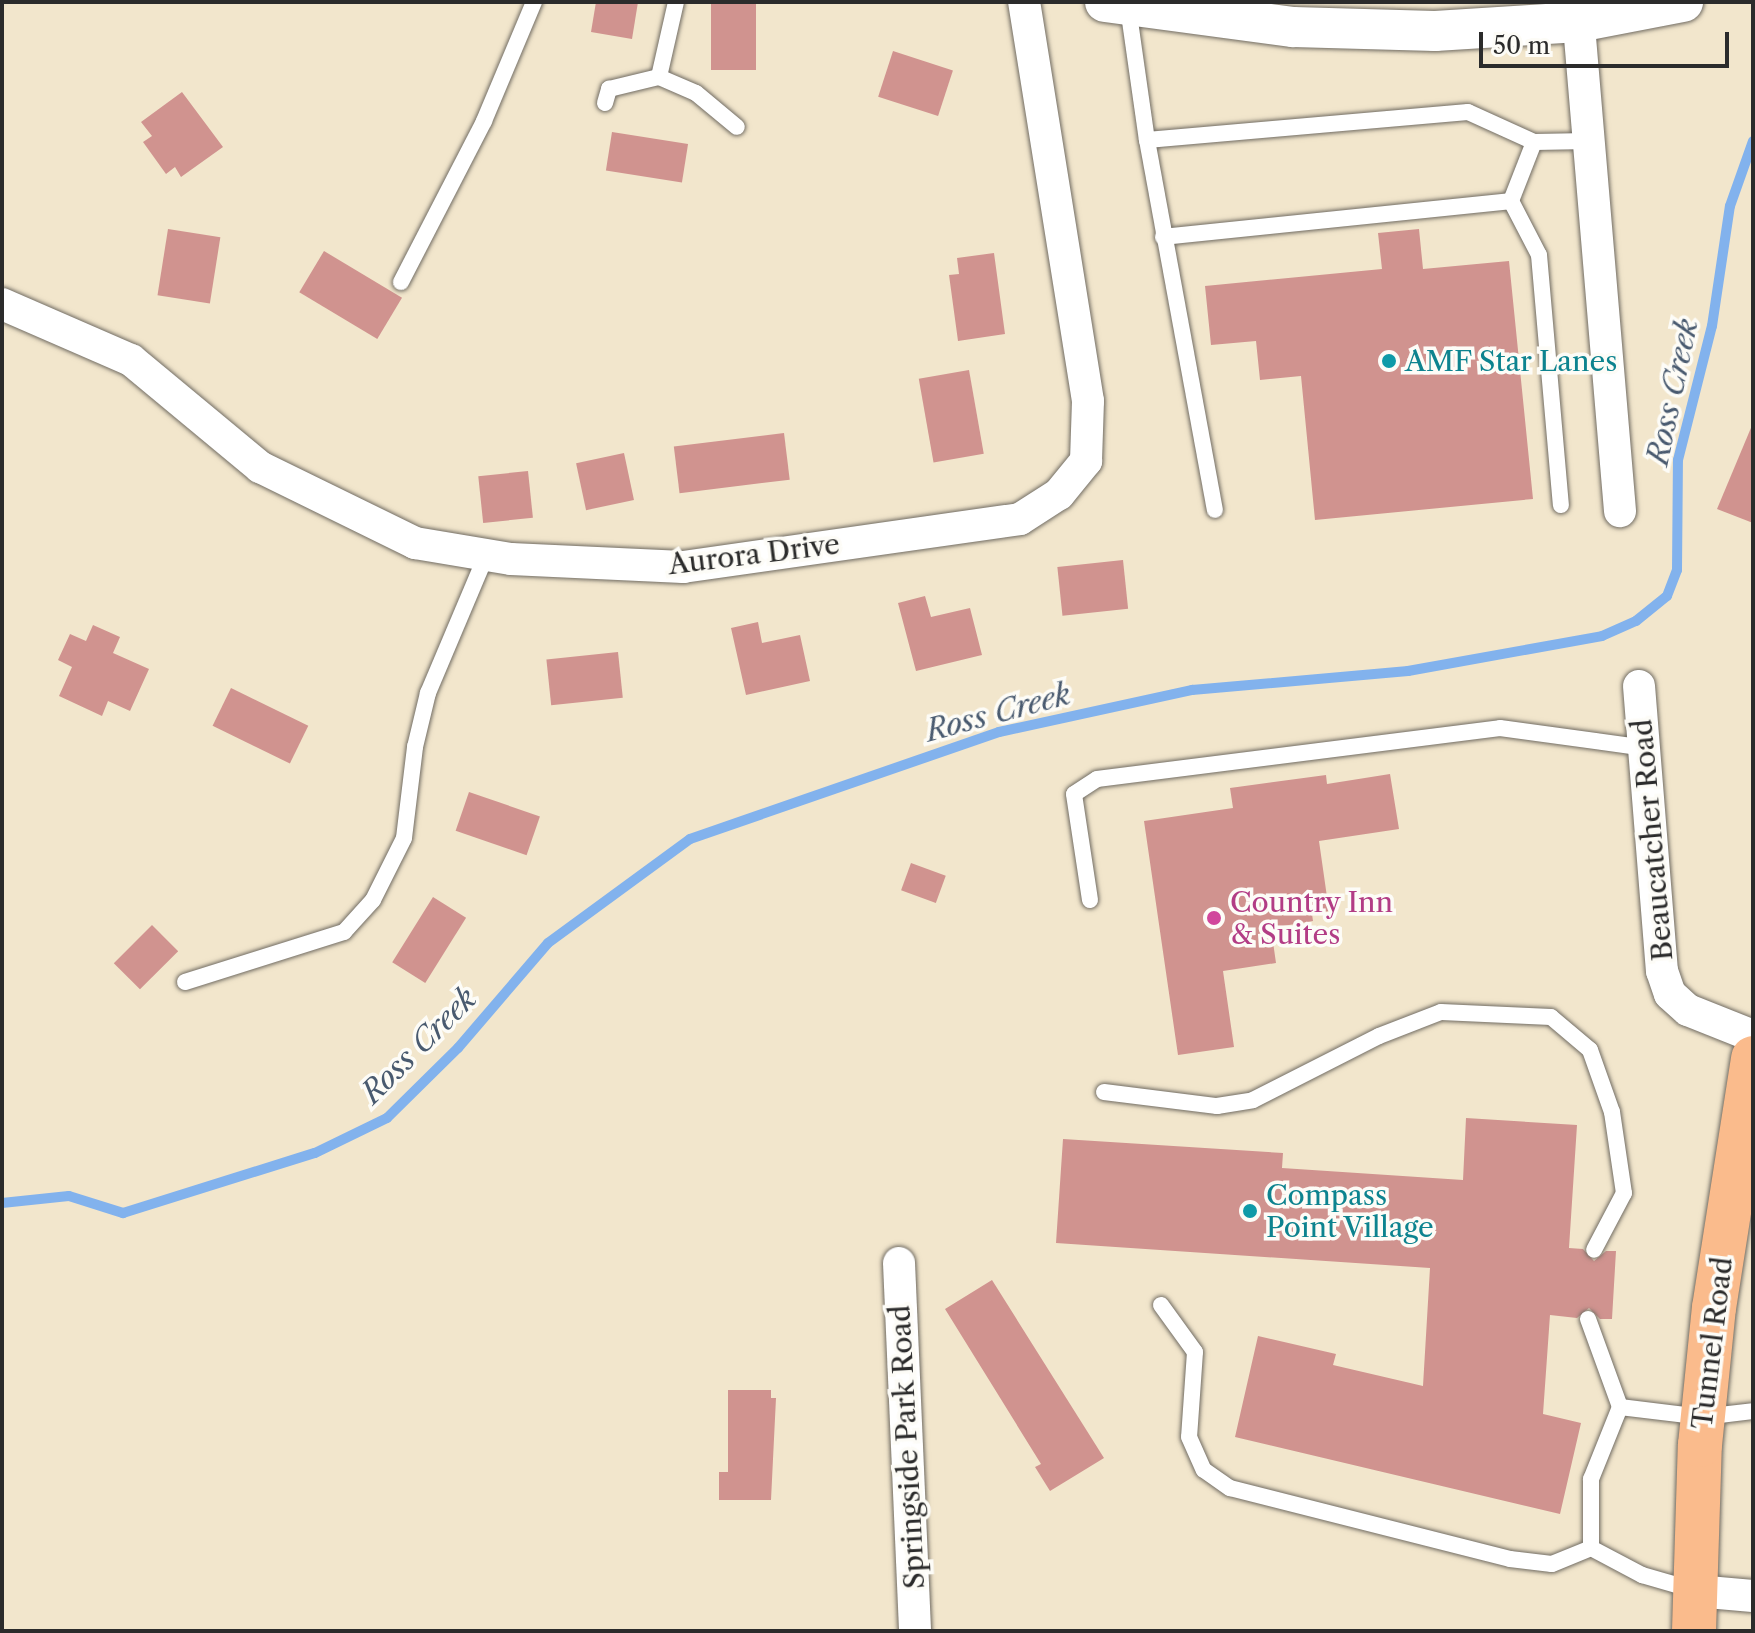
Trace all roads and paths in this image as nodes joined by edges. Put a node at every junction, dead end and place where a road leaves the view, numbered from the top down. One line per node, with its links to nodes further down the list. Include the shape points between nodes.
1 (534, 2): 15 (lane, via 484,121)
2 (676, 2): 7 (lane)
3 (1024, 2): 20 (street, Aurora Drive, via 1088,401 1086,461 1059,494 1020,519 683,567)
4 (1683, 2): 6 (street)
5 (1116, 4): 6 (street, via 1308,27 1435,31); 10 (lane)
6 (1578, 12): 11 (street)
7 (659, 77): 8 (lane, via 609,89); 9 (lane, via 696,93)
8 (605, 103)
9 (737, 127)
10 (1147, 140): 12 (lane, via 1468,112); 14 (lane)
11 (1589, 141): 12 (lane); 19 (street)
12 (1534, 142): 13 (lane)
13 (1511, 201): 14 (lane); 17 (lane, via 1539,255)
14 (1163, 237): 18 (lane)
15 (401, 282)
16 (2, 304): 20 (street, Aurora Drive, via 131,360 260,467 415,543)
17 (1561, 505)
18 (1215, 510)
19 (1620, 511)
20 (486, 556): 24 (lane, via 428,693 415,747 404,838 373,900 344,932)
21 (1639, 686): 22 (street, Beaucatcher Road)
22 (1646, 748): 23 (lane, via 1500,728 1097,779 1074,794); 25 (street, Beaucatcher Road, via 1662,971 1670,994 1688,1010)
23 (1090, 900)
24 (185, 982)
25 (1753, 1036)
26 (1753, 1058): 34 (main road, Tunnel Road, via 1714,1308)
27 (1104, 1092): 28 (lane, via 1217,1106 1253,1100 1379,1036 1441,1012 1551,1017 1590,1050 1612,1112 1624,1193)
28 (1594, 1250)
29 (899, 1263): 38 (street, Springside Park Road)
30 (1161, 1305): 35 (lane, via 1195,1352 1189,1437 1204,1470 1230,1488 1510,1559 1552,1564)
31 (1588, 1319): 32 (lane)
32 (1620, 1407): 34 (lane); 35 (lane, via 1591,1479)
33 (1753, 1411): 34 (lane)
34 (1703, 1417): 37 (main road, Tunnel Road)
35 (1591, 1548): 37 (lane)
36 (1753, 1596): 37 (street)
37 (1695, 1611)
38 (915, 1631)

